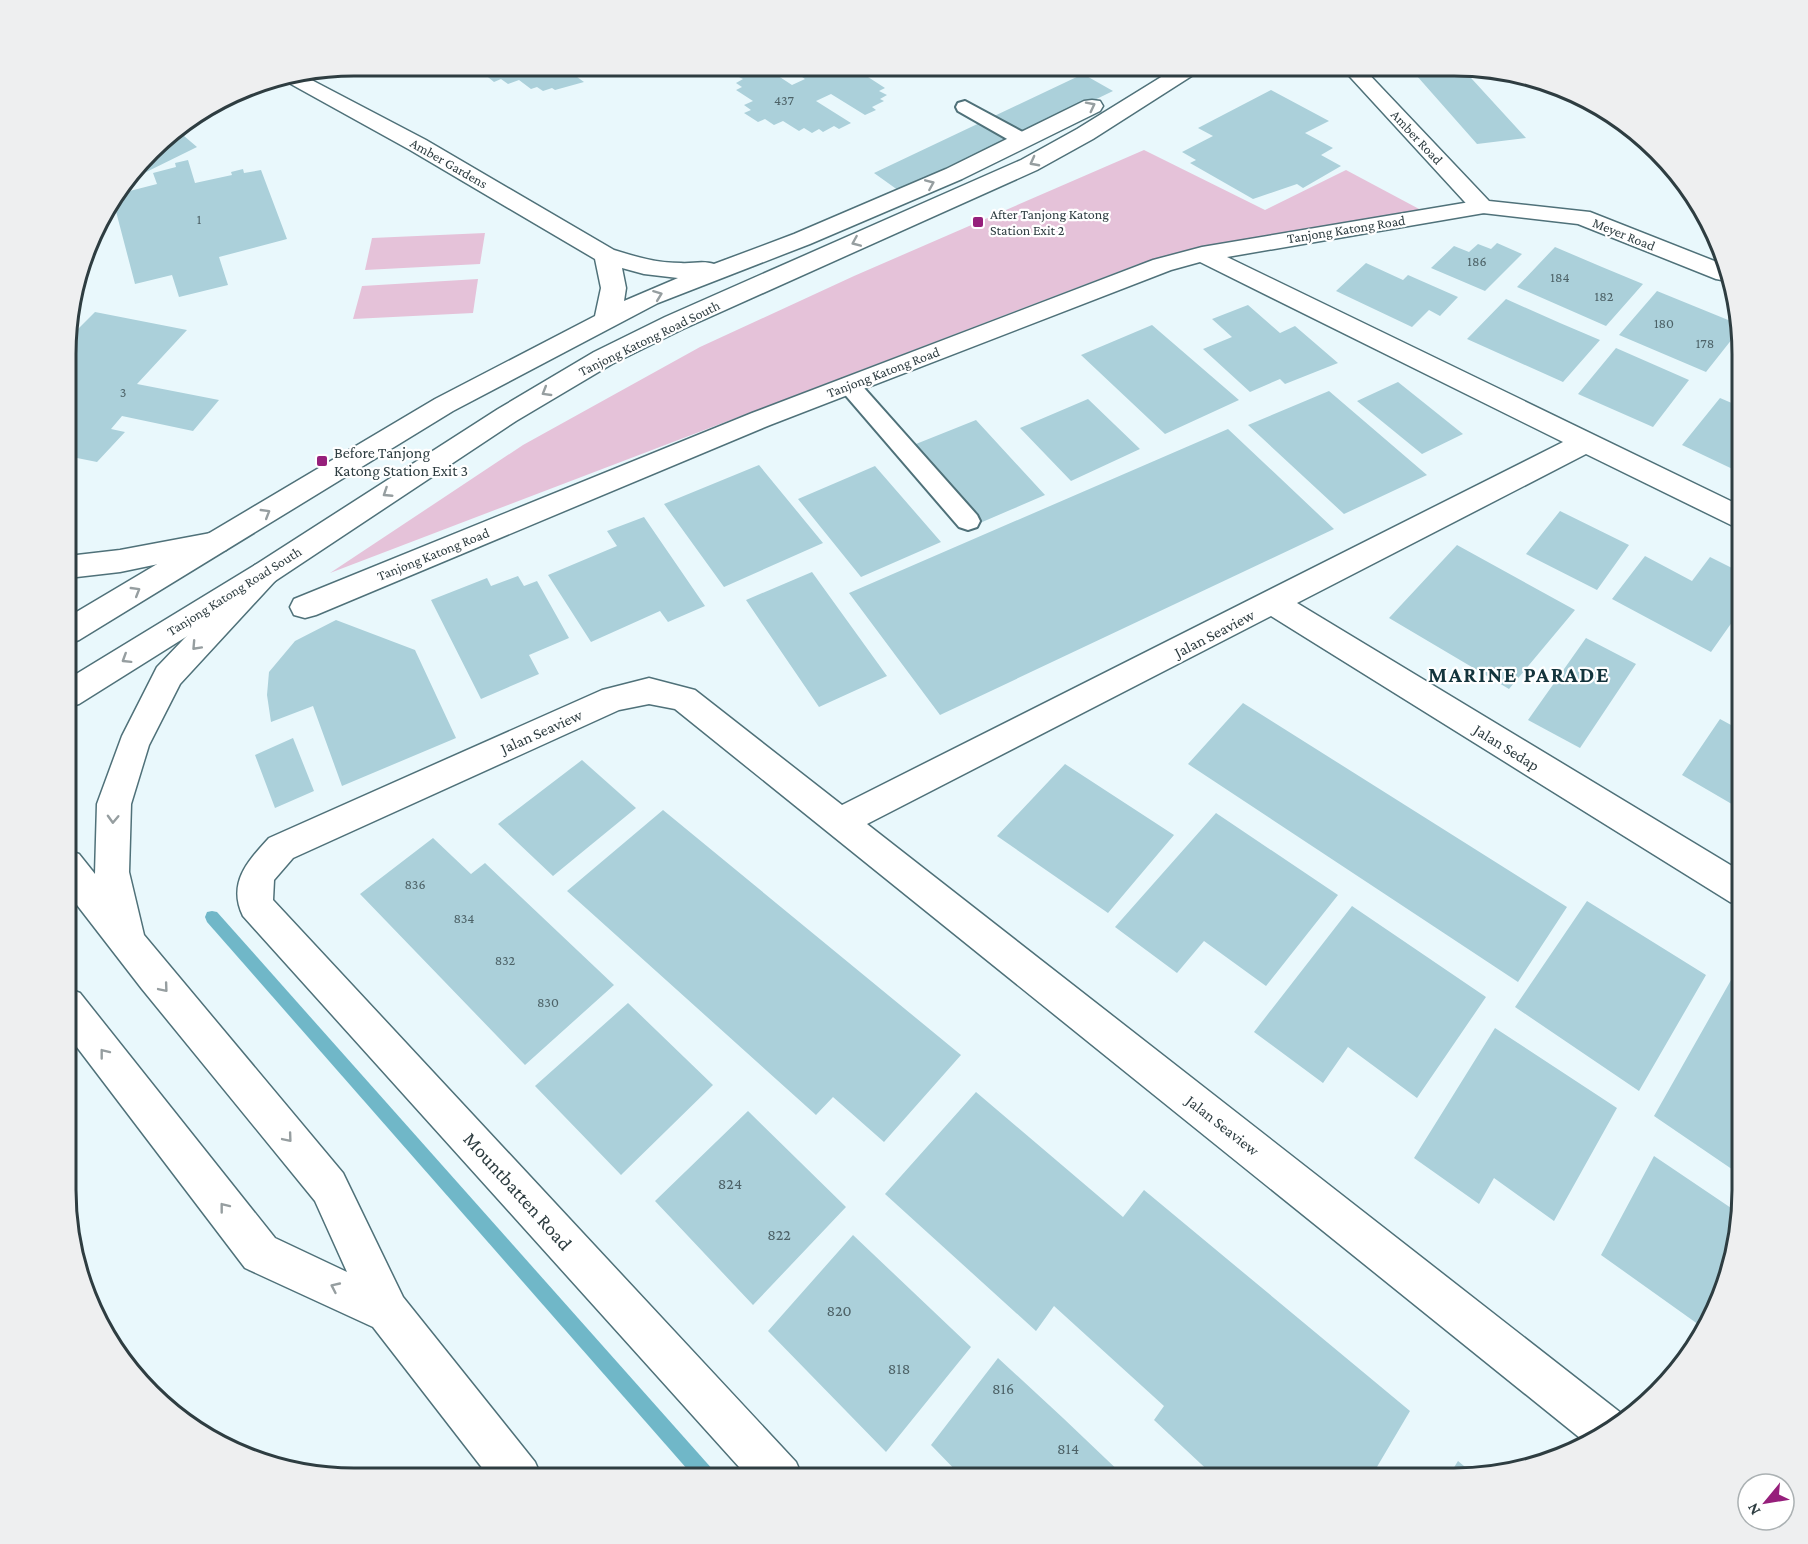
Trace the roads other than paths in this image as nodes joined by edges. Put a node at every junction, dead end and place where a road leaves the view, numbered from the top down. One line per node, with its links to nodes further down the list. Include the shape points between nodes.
1 (1146, 76): 6 (street, Tanjong Katong Road South, one-way to 1)
2 (1178, 76): 19 (street, Tanjong Katong Road South, one-way to 19, via 1029,165 603,358 507,415)
3 (1359, 76): 7 (street, Amber Road)
4 (300, 82): 9 (street, Amber Gardens, via 418,145)
5 (965, 107): 6 (lane)
6 (1023, 140): 10 (street, Tanjong Katong Road South, one-way to 6, via 954,174)
7 (1482, 207): 8 (street, Tanjong Katong Road); 11 (street, Meyer Road, via 1582,217)
8 (1202, 254): 13 (street, Tanjong Katong Road, via 1129,276); 14 (street)
9 (606, 255): 10 (street, Amber Gardens, via 644,267 682,271); 12 (street, via 615,282)
10 (731, 267): 12 (street, Tanjong Katong Road South, one-way to 10, via 649,298)
11 (1719, 272)
12 (606, 321): 17 (street, Tanjong Katong Road South, one-way to 12, via 444,405)
13 (849, 385): 16 (lane); 21 (street, Tanjong Katong Road)
14 (1586, 442): 15 (street); 20 (street, Jalan Seaview)
15 (1732, 513)
16 (968, 521)
17 (216, 543): 18 (street); 22 (street, Tanjong Katong Road South, one-way to 17)
18 (76, 566)
19 (265, 573): 23 (street, Tanjong Katong Road South, one-way to 23); 28 (street, one-way to 28, via 168,676 133,746 114,804 112,872)
20 (1273, 603): 24 (street, Jalan Seaview); 26 (street, Jalan Sedap)
21 (305, 607)
22 (76, 627)
23 (76, 690)
24 (840, 822): 27 (street, Jalan Seaview, via 684,699 649,691 613,699 281,848 257,875); 31 (street, Jalan Seaview)
25 (76, 876): 28 (street)
26 (1732, 885)
27 (255, 905): 33 (street, Mountbatten Road)
28 (128, 942): 30 (street, one-way to 30, via 328,1186)
29 (76, 1017): 30 (street, one-way to 29, via 260,1253)
30 (388, 1312): 32 (street)
31 (1600, 1425)
32 (511, 1468)
33 (771, 1468)

